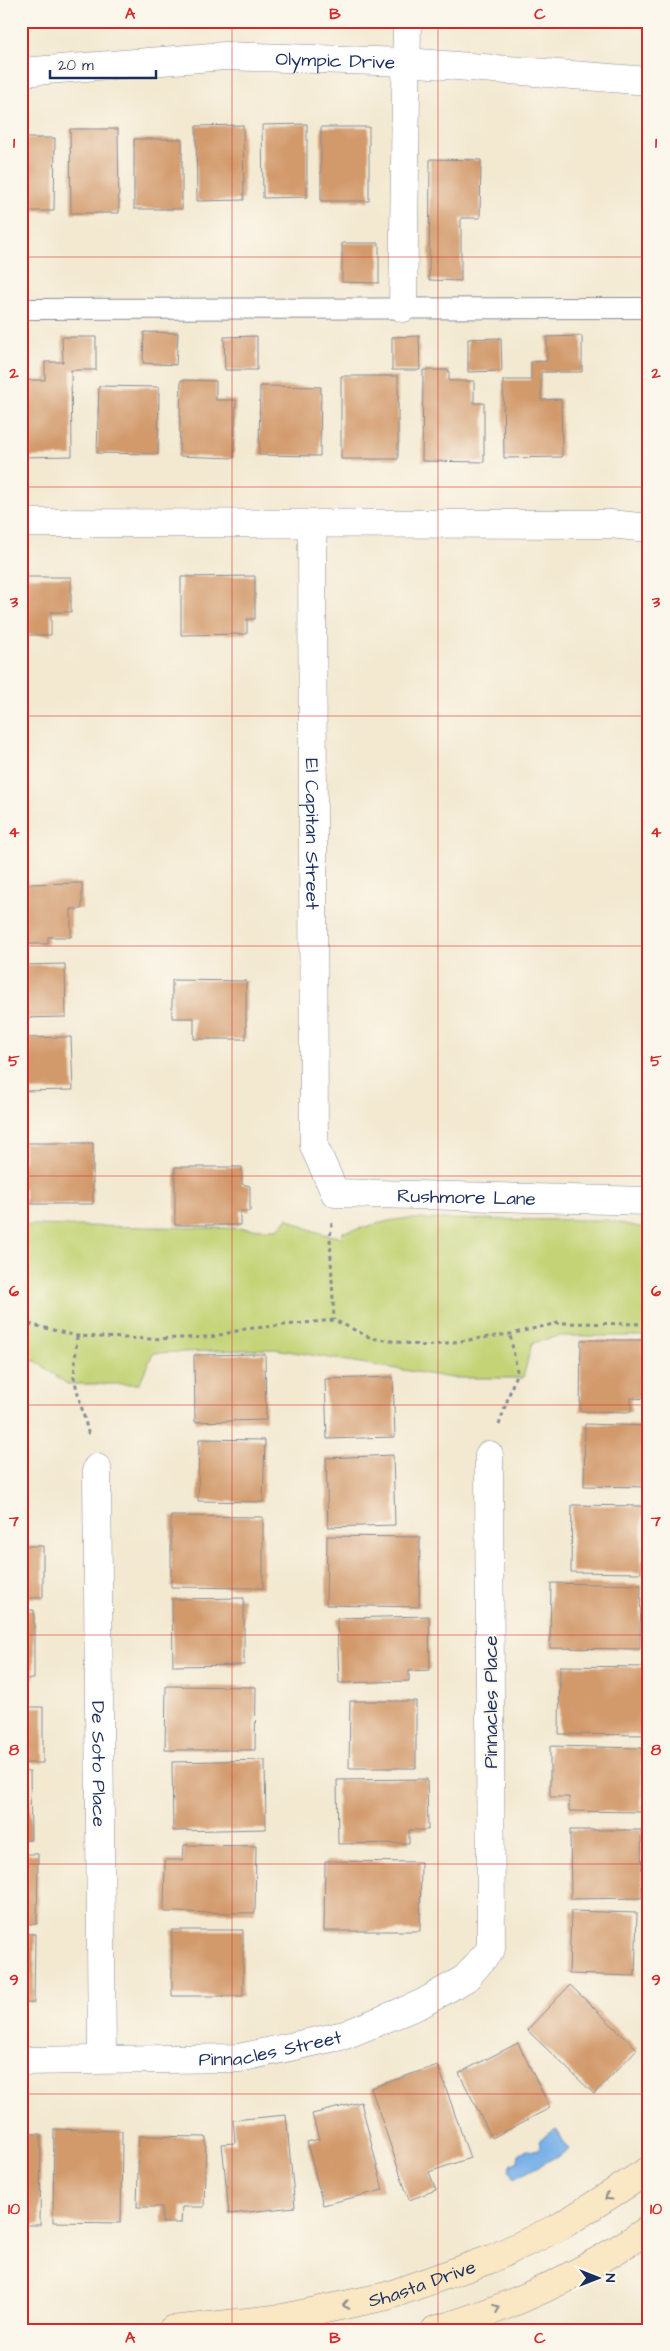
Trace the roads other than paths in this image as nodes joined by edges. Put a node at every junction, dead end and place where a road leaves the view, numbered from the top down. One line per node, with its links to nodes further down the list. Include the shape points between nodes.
1 (407, 21): 2 (street)
2 (406, 62): 3 (street, Olympic Drive, via 225,56); 4 (street, Olympic Drive); 5 (street)
3 (21, 72)
4 (649, 82)
5 (403, 308): 6 (lane); 7 (lane)
6 (649, 308)
7 (21, 309)
8 (21, 523): 9 (street)
9 (312, 524): 10 (street, via 610,524); 11 (street, El Capitan Street, via 314,1146)
10 (649, 528)
11 (336, 1193): 12 (street, Rushmore Lane)
12 (649, 1201)
13 (489, 1455): 15 (street, Pinnacles Place)
14 (98, 1468): 16 (street, De Soto Place)
15 (491, 1949): 16 (street, Pinnacles Street, via 466,1978 421,2004 345,2035 239,2058)
16 (102, 2059): 17 (street, Pinnacles Street)
17 (21, 2061)
18 (649, 2170): 20 (street, Shasta Drive, one-way to 20, via 561,2226 491,2259 387,2296 283,2318)
19 (649, 2229): 21 (street, one-way to 19, via 463,2322 544,2288 624,2246)
20 (172, 2330)
21 (435, 2330)

